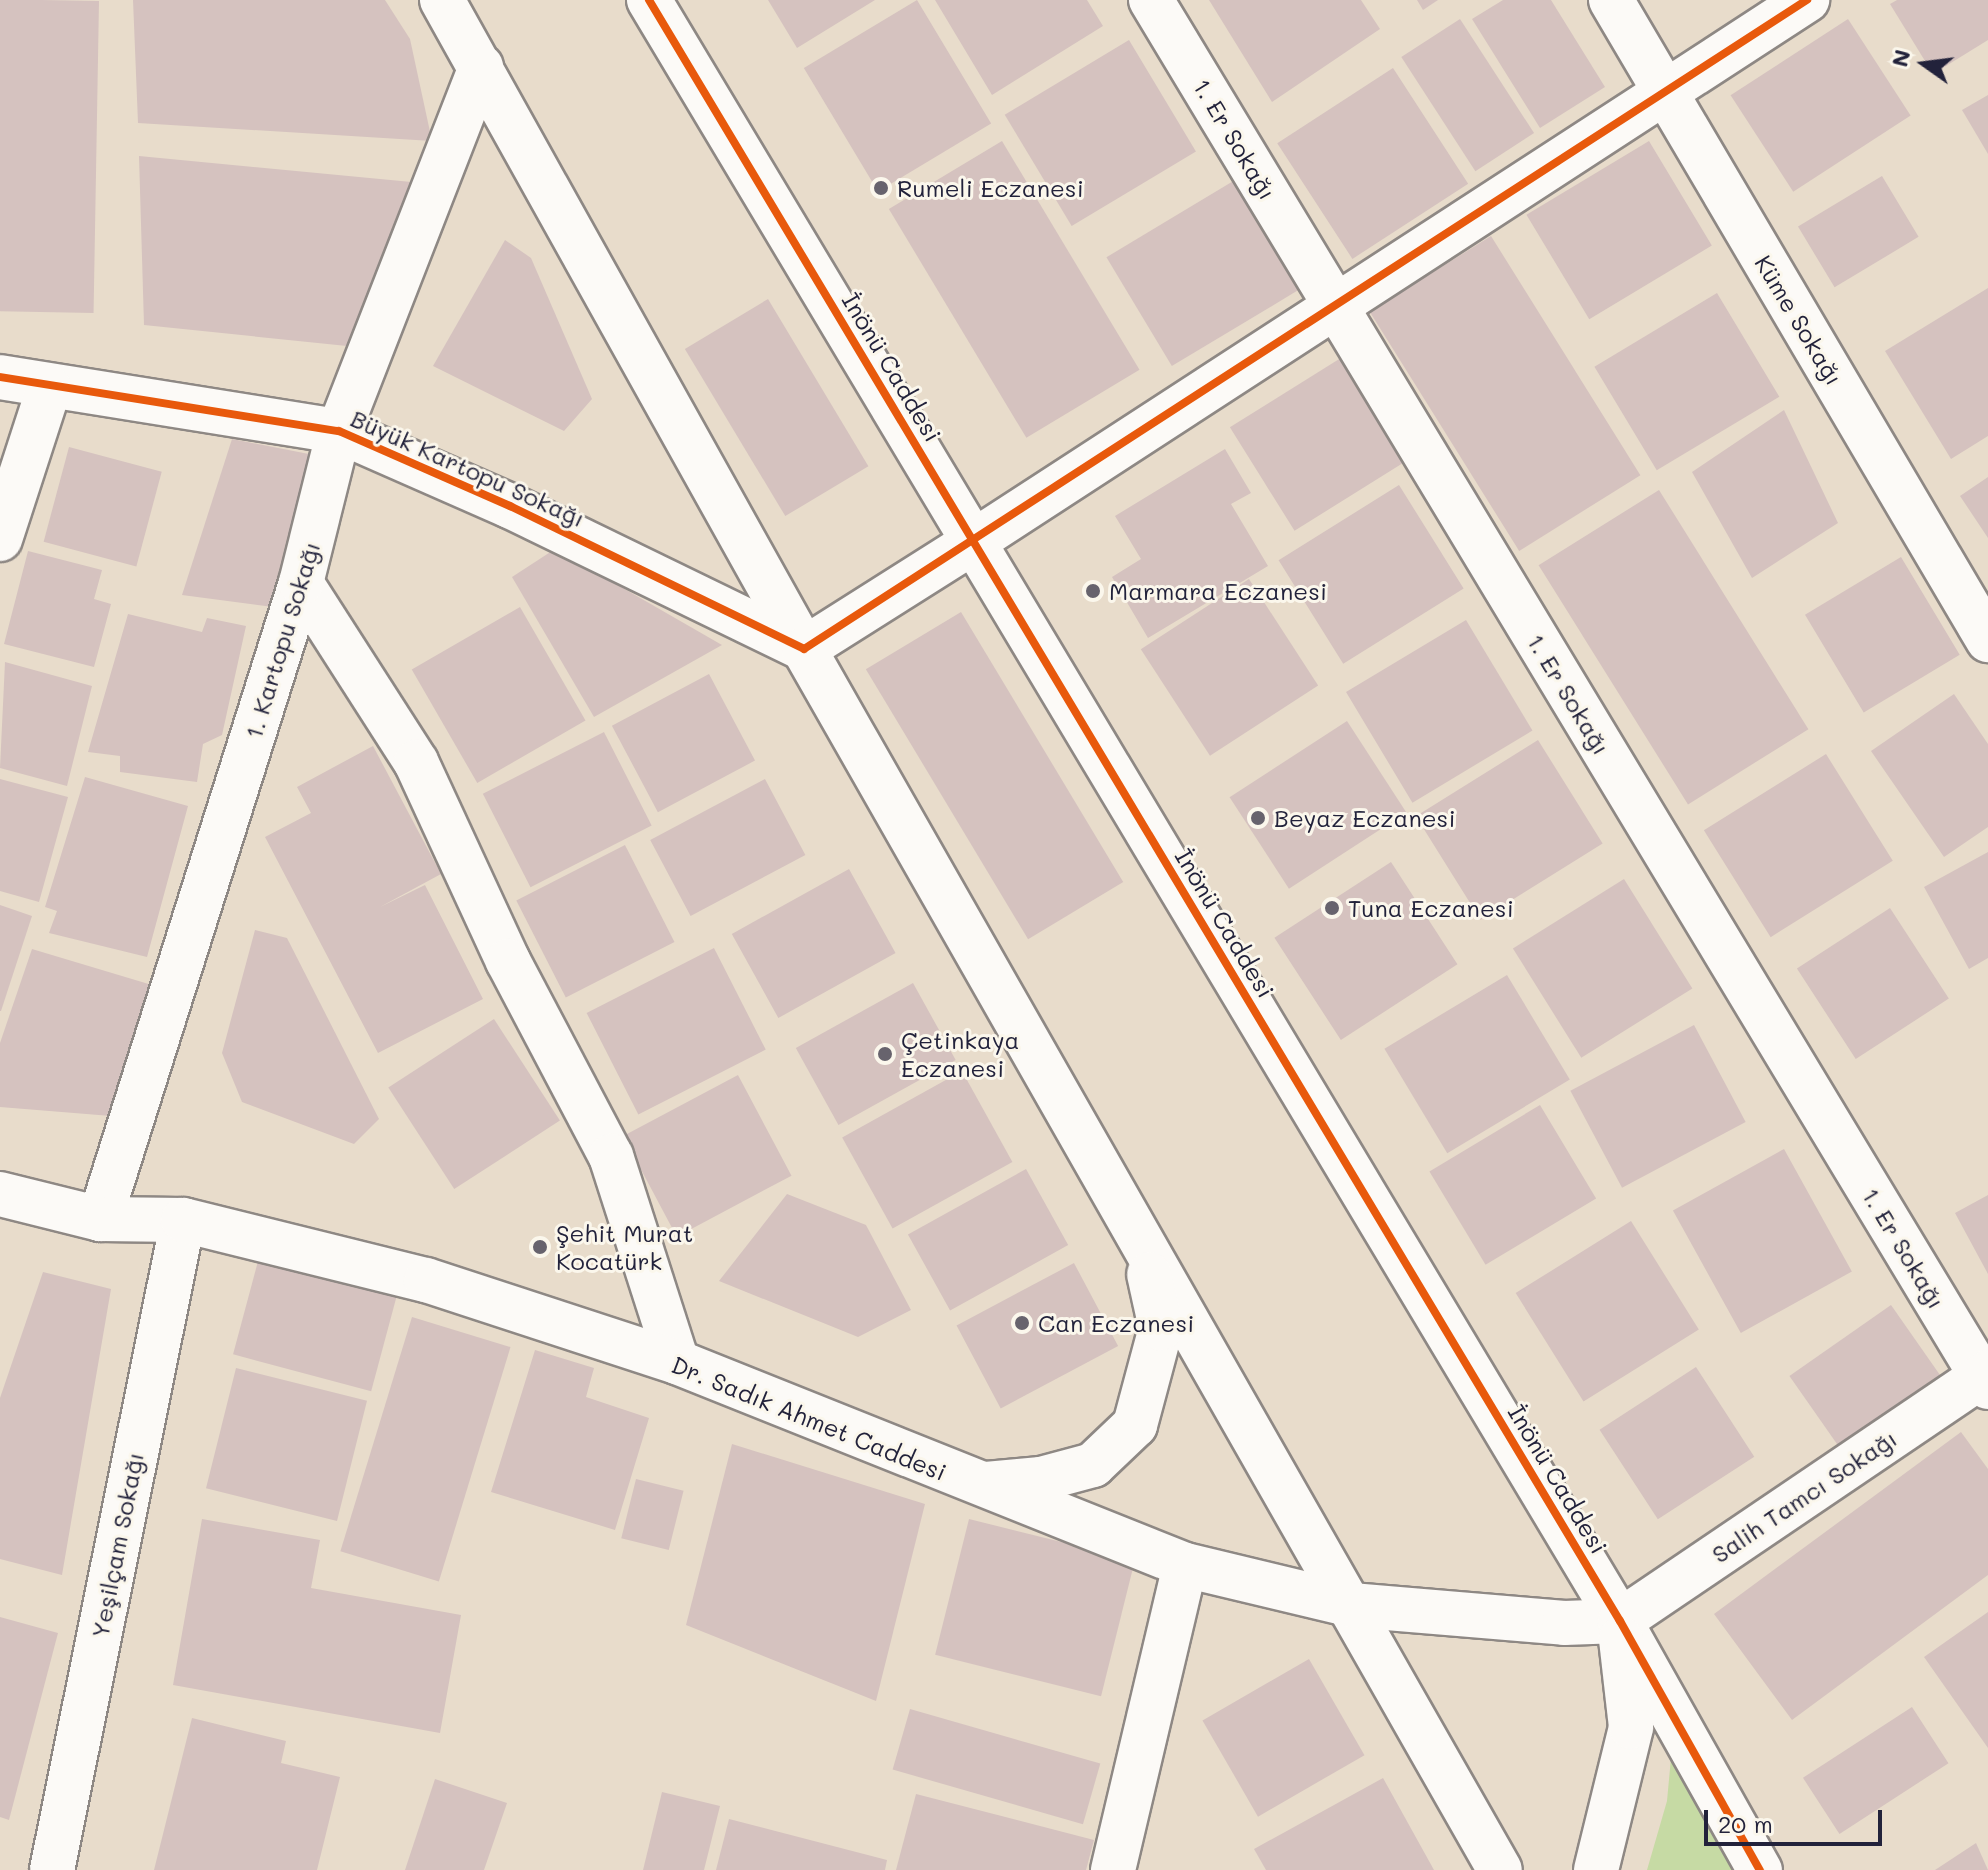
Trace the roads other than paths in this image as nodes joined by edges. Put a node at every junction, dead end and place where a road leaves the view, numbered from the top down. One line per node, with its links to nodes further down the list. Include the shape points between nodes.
1 (442, 0): 6 (street)
2 (649, 0): 13 (street, İnönü Caddesi)
3 (1151, 0): 8 (street, 1. Er Sokağı)
4 (1611, 0): 7 (street, Küme Sokağı)
5 (1807, 0): 7 (street)
6 (481, 67): 11 (street, 1. Kartopu Sokağı); 16 (street)
7 (1664, 91): 8 (street); 15 (street, Küme Sokağı)
8 (1336, 306): 13 (street); 22 (street, 1. Er Sokağı)
9 (0, 377): 10 (street, Büyük Kartopu Sokağı)
10 (49, 388): 11 (street, Büyük Kartopu Sokağı); 12 (street)
11 (339, 431): 14 (street, 1. Kartopu Sokağı); 16 (street, Büyük Kartopu Sokağı, via 510,506)
12 (0, 539)
13 (973, 542): 16 (street); 26 (street, İnönü Caddesi)
14 (301, 583): 18 (street, 1. Kartopu Sokağı); 21 (street, via 416,762 508,961 611,1156)
15 (1988, 640)
16 (804, 649): 20 (street)
17 (0, 1194): 18 (street, Dr. Sadık Ahmet Caddesi)
18 (100, 1219): 19 (street, Dr. Sadık Ahmet Caddesi)
19 (183, 1220): 21 (street, Dr. Sadık Ahmet Caddesi, via 426,1280); 27 (street, Yeşilçam Sokağı)
20 (1140, 1237): 23 (street, via 1161,1328 1135,1425 1093,1465 1041,1479); 25 (street)
21 (677, 1362): 23 (street, Dr. Sadık Ahmet Caddesi)
22 (1986, 1379): 26 (street, Salih Tamcı Sokağı)
23 (975, 1485): 24 (street, Dr. Sadık Ahmet Caddesi)
24 (1185, 1565): 25 (street, Dr. Sadık Ahmet Caddesi); 28 (street)
25 (1351, 1605): 26 (street, Dr. Sadık Ahmet Caddesi, via 1564,1623); 29 (street)
26 (1620, 1621): 30 (street, via 1631,1727); 31 (street, İnönü Caddesi)
27 (52, 1870)
28 (1113, 1870)
29 (1500, 1870)
30 (1596, 1870)
31 (1760, 1870)

